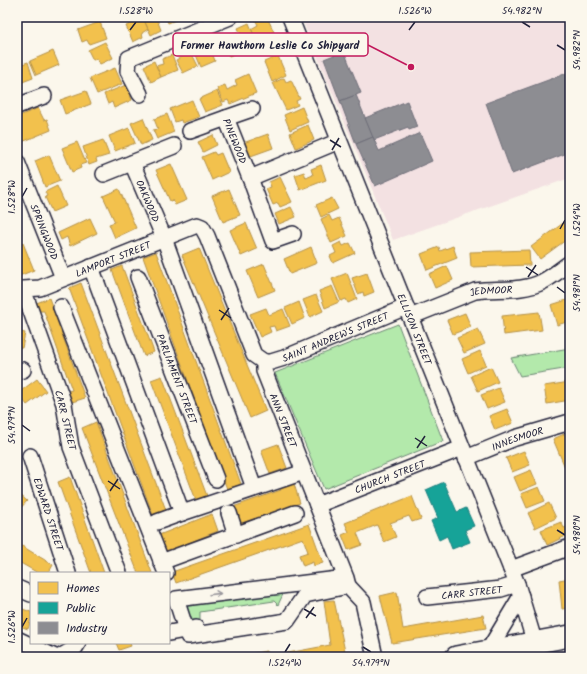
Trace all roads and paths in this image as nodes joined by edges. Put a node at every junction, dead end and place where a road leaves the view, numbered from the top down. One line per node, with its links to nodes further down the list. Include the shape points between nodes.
1 (230, 17): 3 (street, via 129,58 128,71)
2 (290, 17): 9 (street, ELLISON STREET)
3 (140, 94)
4 (44, 96): 5 (street)
5 (17, 106)
6 (252, 109): 7 (street)
7 (226, 118): 8 (street, PINEWOOD); 14 (street, PINEWOOD)
8 (190, 131)
9 (339, 141): 14 (street, PINEWOOD); 23 (street, ELLISON STREET)
10 (174, 146): 12 (street)
11 (17, 162): 20 (street, SPRINGWOOD)
12 (132, 163): 13 (street); 16 (street, OAKWOOD)
13 (104, 174)
14 (250, 178): 15 (street, PINEWOOD, via 273,241)
15 (293, 234)
16 (164, 238): 18 (street, LAMPORT STREET); 24 (street, LAMPORT STREET, via 197,225 202,227 254,355); 30 (street, OAKWOOD)
17 (570, 263): 23 (street, JEDMOOR, via 543,282 523,288 475,291)
18 (91, 267): 20 (street, LAMPORT STREET); 32 (street)
19 (138, 277): 29 (street, PARLIAMENT STREET)
20 (63, 278): 21 (street, LAMPORT STREET, via 40,288)
21 (23, 289): 41 (street, CARR STREET, via 64,404 71,447)
22 (61, 307): 38 (street)
23 (408, 312): 24 (street, SAINT ANDREW'S STREET, via 284,358); 26 (street, ELLISON STREET)
24 (264, 362): 28 (street, ANN STREET, via 264,371)
25 (570, 422): 26 (street, INNESMOOR)
26 (464, 453): 31 (street, CHURCH STREET); 39 (street, ELLISON STREET)
27 (30, 456): 40 (street, EDWARD STREET)
28 (304, 472): 30 (street); 31 (street, ANN STREET)
29 (216, 480)
30 (254, 488): 32 (street)
31 (317, 505): 42 (street, ANN STREET)
32 (182, 513): 35 (street)
33 (229, 513): 36 (street)
34 (295, 513): 36 (street)
35 (157, 522)
36 (236, 535): 38 (street)
37 (570, 547): 39 (street)
38 (164, 568)
39 (511, 569): 46 (street, ELLISON STREET)
40 (68, 572)
41 (119, 572)
42 (347, 582): 43 (street); 50 (street, via 305,595 286,621 195,636 188,636); 59 (street, via 363,602)
43 (303, 583): 50 (street, via 279,615); 50 (street, one-way to 43, via 176,599)
44 (17, 588): 47 (street)
45 (501, 589): 46 (street, CARR STREET); 48 (street, CARR STREET); 49 (street)
46 (519, 590): 49 (street); 55 (street, ELLISON STREET)
47 (30, 594)
48 (427, 597)
49 (507, 619): 56 (street)
50 (186, 630): 51 (street)
51 (170, 633)
52 (570, 636): 55 (main road)
53 (17, 639): 57 (street)
54 (77, 644): 58 (street)
55 (537, 650): 56 (main road)
56 (488, 651): 60 (main road)
57 (55, 657)
58 (60, 657)
59 (375, 657)
60 (456, 657)

